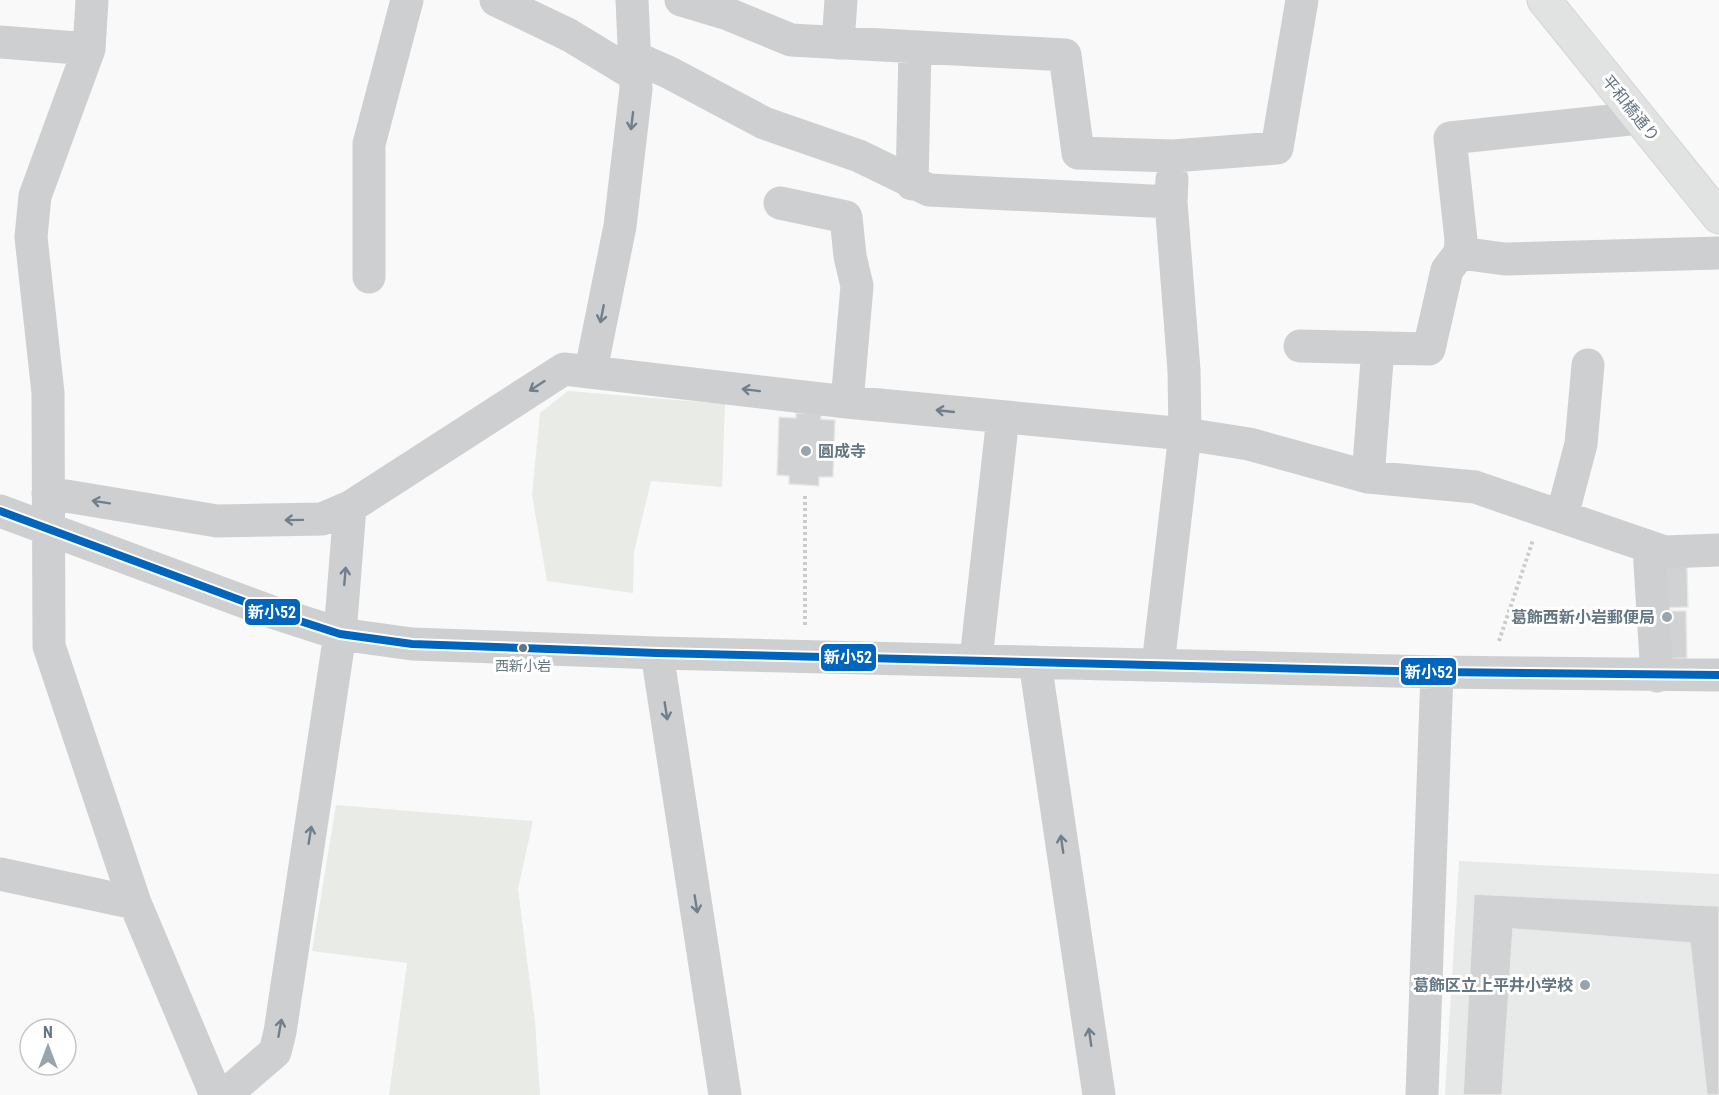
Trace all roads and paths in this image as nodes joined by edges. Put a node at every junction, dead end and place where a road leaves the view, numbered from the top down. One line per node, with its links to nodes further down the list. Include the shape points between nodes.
1 (92, 0): 11 (street)
2 (407, 0): 22 (street, via 369,144)
3 (496, 0): 13 (street)
4 (632, 0): 13 (street)
5 (681, 0): 10 (street, via 791,40)
6 (841, 0): 10 (street)
7 (1302, 0): 15 (street, via 1277,148)
8 (1544, 0): 14 (main road, 平和橋通り)
9 (0, 42): 11 (street)
10 (838, 43): 12 (street)
11 (89, 49): 31 (street, via 35,196 31,237 48,393)
12 (915, 49): 15 (street, via 1065,55 1078,153); 16 (street)
13 (635, 67): 16 (street, via 668,72 764,123 859,156); 26 (street, one-way to 26, via 636,89 620,226)
14 (1639, 118): 19 (main road, 平和橋通り); 20 (street, via 1450,138)
15 (1173, 156): 17 (street)
16 (912, 184): 17 (street, via 929,190)
17 (1171, 202): 29 (street)
18 (780, 203): 27 (street, via 846,217 857,286)
19 (1719, 217)
20 (1460, 253): 21 (street, via 1505,259); 24 (street, via 1447,270 1430,349)
21 (1719, 253)
22 (369, 277)
23 (1300, 346): 24 (street)
24 (1378, 348): 30 (street)
25 (1588, 365): 35 (street, via 1581,444)
26 (591, 370): 27 (street, one-way to 26); 33 (street, one-way to 33, via 564,369)
27 (847, 402): 28 (street, one-way to 27)
28 (1003, 417): 29 (street); 42 (street)
29 (1185, 434): 30 (street, via 1250,444); 44 (street)
30 (1368, 477): 35 (street, via 1475,487)
31 (48, 493): 33 (street, one-way to 31, via 322,519 217,521); 36 (street)
32 (805, 496): 41 (path)
33 (350, 507): 39 (street, one-way to 33)
34 (0, 511): 36 (street)
35 (1553, 512): 37 (street); 46 (path)
36 (49, 530): 39 (street); 50 (street, via 49,646)
37 (1649, 548): 38 (street, via 1665,552); 48 (street)
38 (1719, 550)
39 (340, 634): 40 (street, via 412,644); 51 (street, one-way to 39, via 275,1052 280,1032)
40 (657, 653): 41 (street); 52 (street, one-way to 52)
41 (804, 656): 42 (street)
42 (976, 659): 43 (street)
43 (1035, 662): 44 (street); 53 (street, one-way to 43)
44 (1158, 665): 45 (street)
45 (1437, 672): 46 (street); 54 (street)
46 (1488, 673): 48 (street)
47 (1719, 675): 48 (street)
48 (1657, 676)
49 (0, 874): 50 (street)
50 (135, 903): 51 (street)
51 (228, 1093)
52 (725, 1095)
53 (1099, 1095)
54 (1422, 1095)

